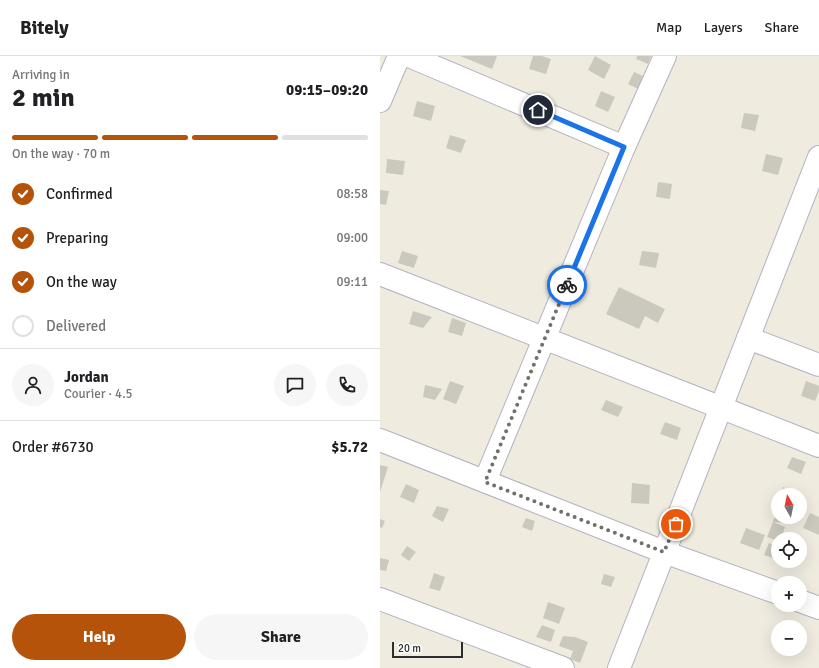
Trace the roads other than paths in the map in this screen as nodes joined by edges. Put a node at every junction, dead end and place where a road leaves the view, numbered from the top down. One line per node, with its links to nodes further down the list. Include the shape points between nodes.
1 (399, 56): 4 (street)
2 (409, 56): 5 (street)
3 (665, 56): 5 (street)
4 (380, 101)
5 (624, 147): 9 (street)
6 (819, 157): 8 (street)
7 (380, 274): 9 (street)
8 (748, 338): 10 (street); 11 (street)
9 (544, 339): 11 (street); 14 (street)
10 (819, 365)
11 (720, 408): 13 (street); 15 (street)
12 (380, 440): 14 (street)
13 (819, 446)
14 (485, 482): 15 (street)
15 (664, 552): 16 (street); 21 (street)
16 (771, 590)
17 (380, 599): 20 (street)
18 (807, 604): 19 (street)
19 (819, 608)
20 (563, 668)
21 (619, 668)

